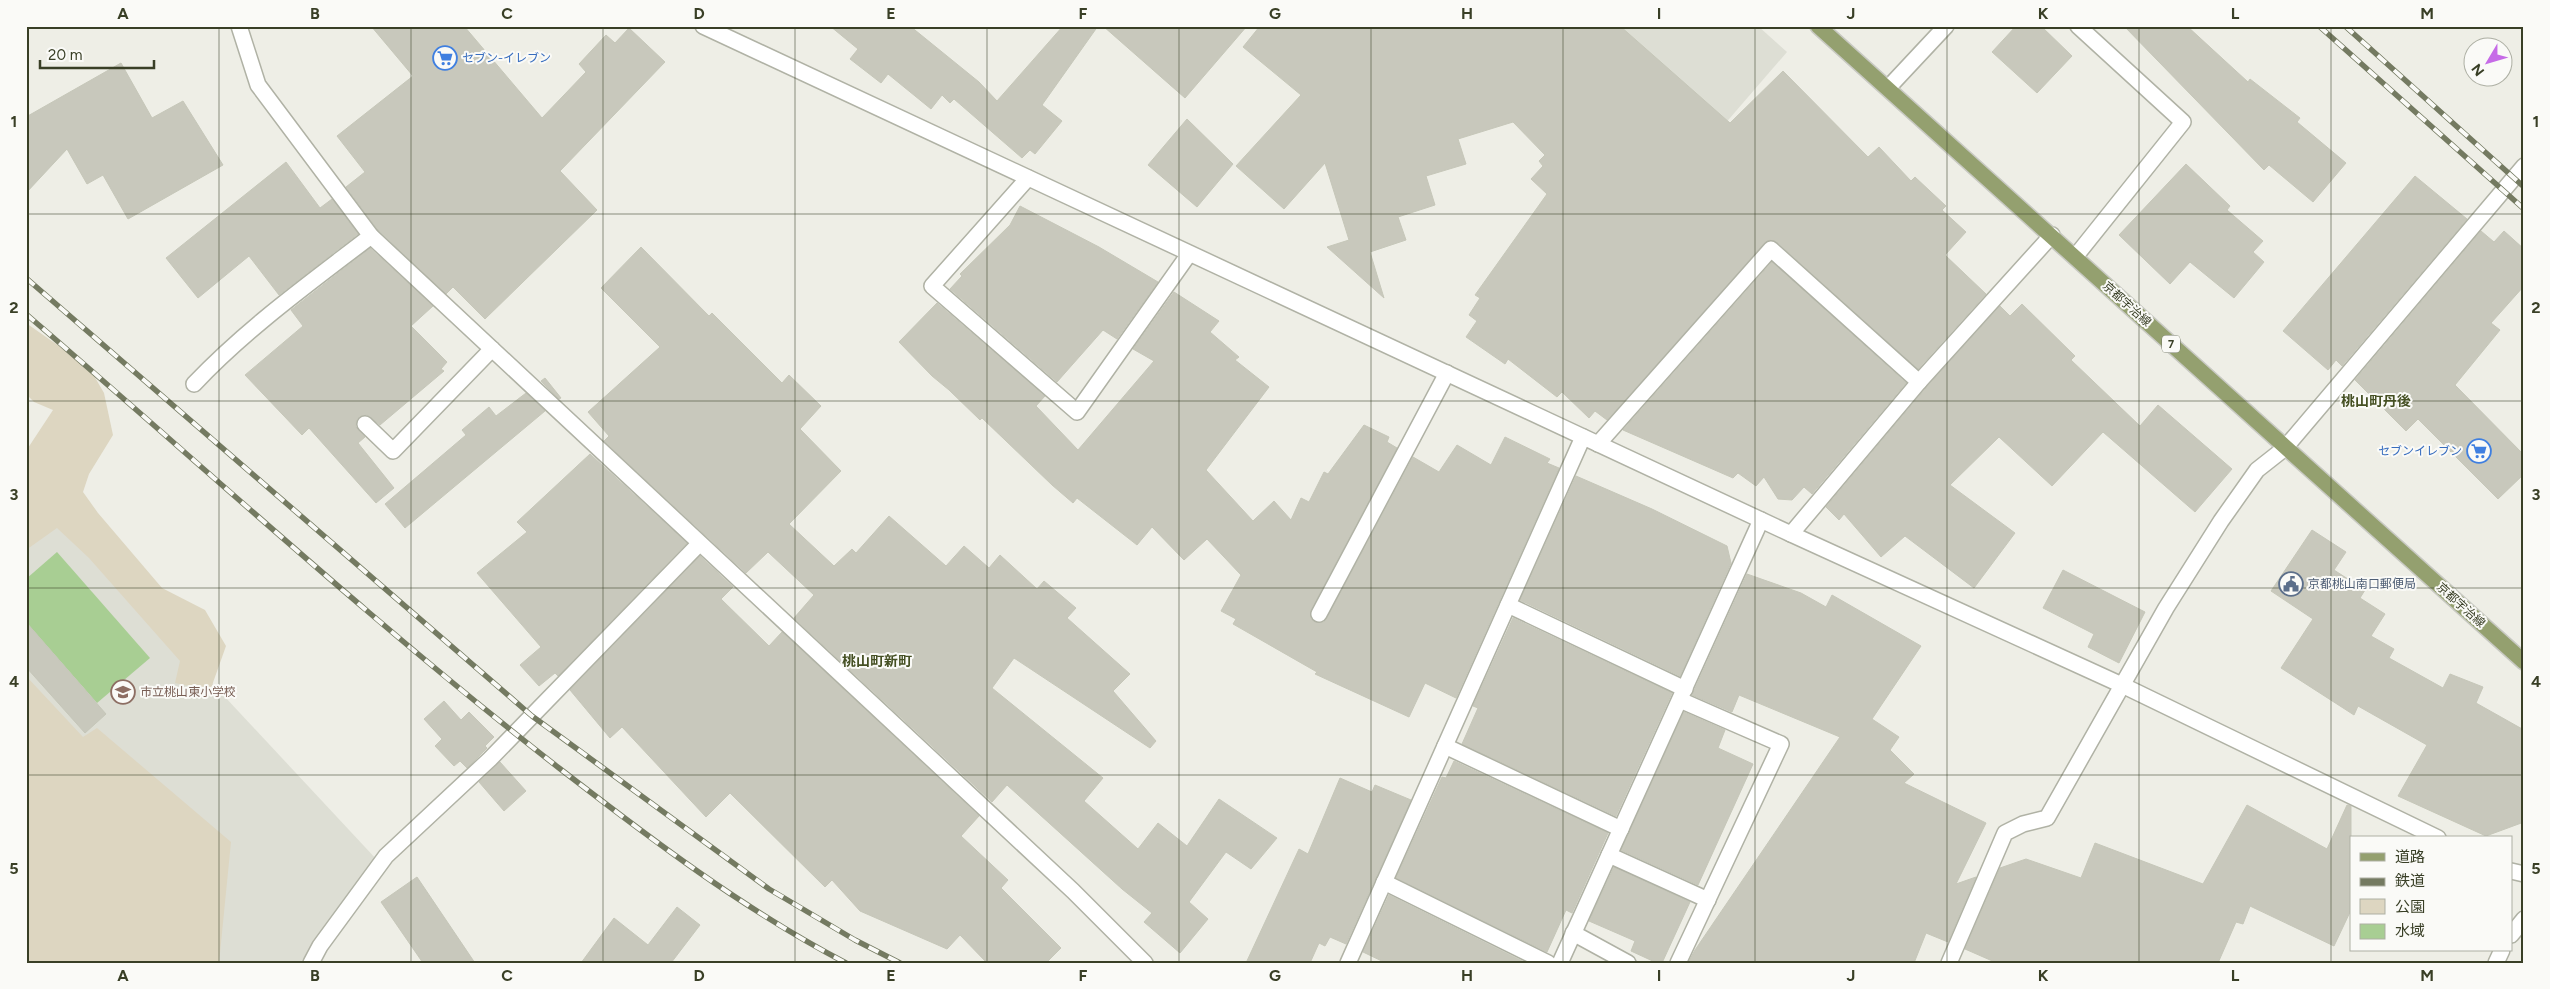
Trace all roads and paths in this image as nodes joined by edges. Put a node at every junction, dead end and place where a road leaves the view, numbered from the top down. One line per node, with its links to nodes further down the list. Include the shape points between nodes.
1 (239, 26): 10 (street, via 258,85)
2 (703, 26): 8 (street)
3 (1818, 26): 6 (main road, 京都宇治線 / 7)
4 (1946, 26): 6 (street)
5 (2078, 26): 12 (street, via 2183,122)
6 (1888, 88): 9 (main road, 京都宇治線 / 7)
7 (2524, 166): 20 (street)
8 (1028, 178): 11 (street); 11 (street, via 932,286 1077,412)
9 (2052, 234): 12 (main road, 京都宇治線 / 7); 15 (street)
10 (371, 236): 13 (street); 16 (street, via 216,360)
11 (1189, 254): 14 (street)
12 (2075, 257): 20 (main road, 京都宇治線 / 7)
13 (492, 349): 17 (street, via 393,451); 23 (street)
14 (1447, 373): 18 (street); 25 (street)
15 (1919, 382): 19 (street, via 1771,249); 22 (street)
16 (194, 384)
17 (365, 424)
18 (1583, 438): 19 (street); 24 (street)
19 (1598, 444): 21 (street)
20 (2285, 448): 26 (main road, 京都宇治線 / 7); 27 (street, via 2257,470 2221,521 2166,608)
21 (1761, 520): 22 (street); 28 (street)
22 (1791, 534): 27 (street)
23 (699, 544): 38 (street, via 490,759 386,856); 39 (street, via 1073,891)
24 (1508, 605): 28 (street); 29 (street)
25 (1319, 614)
26 (2524, 662)
27 (2124, 686): 31 (street); 45 (street, via 2048,818 2023,824 2005,833)
28 (1682, 695): 30 (street); 34 (street, via 1781,744)
29 (1445, 746): 30 (street); 33 (street)
30 (1621, 829): 32 (street)
31 (2434, 836)
32 (1609, 854): 34 (street); 36 (street)
33 (1384, 882): 40 (street); 41 (street)
34 (1708, 900): 44 (street)
35 (2524, 919): 37 (street)
36 (1574, 933): 42 (street); 43 (street)
37 (2512, 934)
38 (311, 963)
39 (1144, 963)
40 (1348, 963)
41 (1548, 963)
42 (1560, 963)
43 (1628, 963)
44 (1678, 963)
45 (1949, 963)

